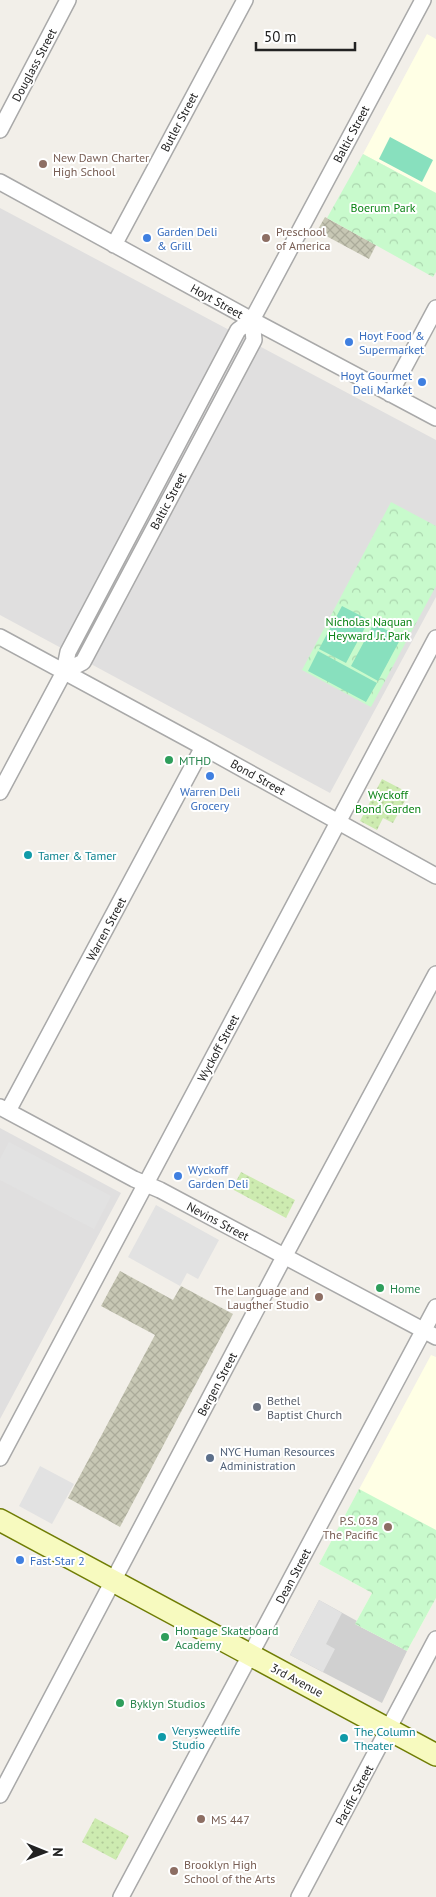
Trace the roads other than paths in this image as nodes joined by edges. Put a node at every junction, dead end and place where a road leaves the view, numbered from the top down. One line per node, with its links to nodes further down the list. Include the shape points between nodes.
1 (68, 0): 4 (street, Douglass Street)
2 (245, 0): 6 (street, Butler Street)
3 (422, 0): 8 (street, Baltic Street)
4 (0, 130)
5 (0, 182): 6 (street, Hoyt Street)
6 (114, 245): 8 (street, Hoyt Street)
7 (436, 308): 9 (street)
8 (252, 320): 9 (street, Hoyt Street); 13 (street, Baltic Street, via 238,330 68,652)
9 (390, 394): 10 (street, Hoyt Street)
10 (436, 418)
11 (0, 638): 13 (street, Bond Street)
12 (436, 638): 16 (street, Wyckoff Street)
13 (64, 672): 14 (street, Bond Street); 15 (street, Baltic Street)
14 (203, 747): 16 (street, Bond Street); 19 (street, Warren Street)
15 (0, 792)
16 (338, 821): 17 (street, Bond Street); 20 (street, Wyckoff Street)
17 (436, 876)
18 (436, 974): 21 (street, Bergen Street)
19 (4, 1109): 20 (street, Nevins Street)
20 (146, 1184): 21 (street, Nevins Street); 24 (street, Wyckoff Street)
21 (284, 1257): 23 (street, Nevins Street); 26 (street, Bergen Street)
22 (436, 1307): 23 (street, Dean Street)
23 (430, 1334): 28 (street, Dean Street)
24 (0, 1458)
25 (0, 1520): 26 (main road, 3rd Avenue)
26 (114, 1581): 28 (main road, 3rd Avenue); 31 (street, Bergen Street)
27 (436, 1639): 29 (street, Pacific Street)
28 (250, 1655): 29 (main road, 3rd Avenue); 32 (street, Dean Street)
29 (388, 1729): 30 (main road, 3rd Avenue); 33 (street, Pacific Street)
30 (436, 1755)
31 (0, 1795)
32 (121, 1897)
33 (300, 1897)

